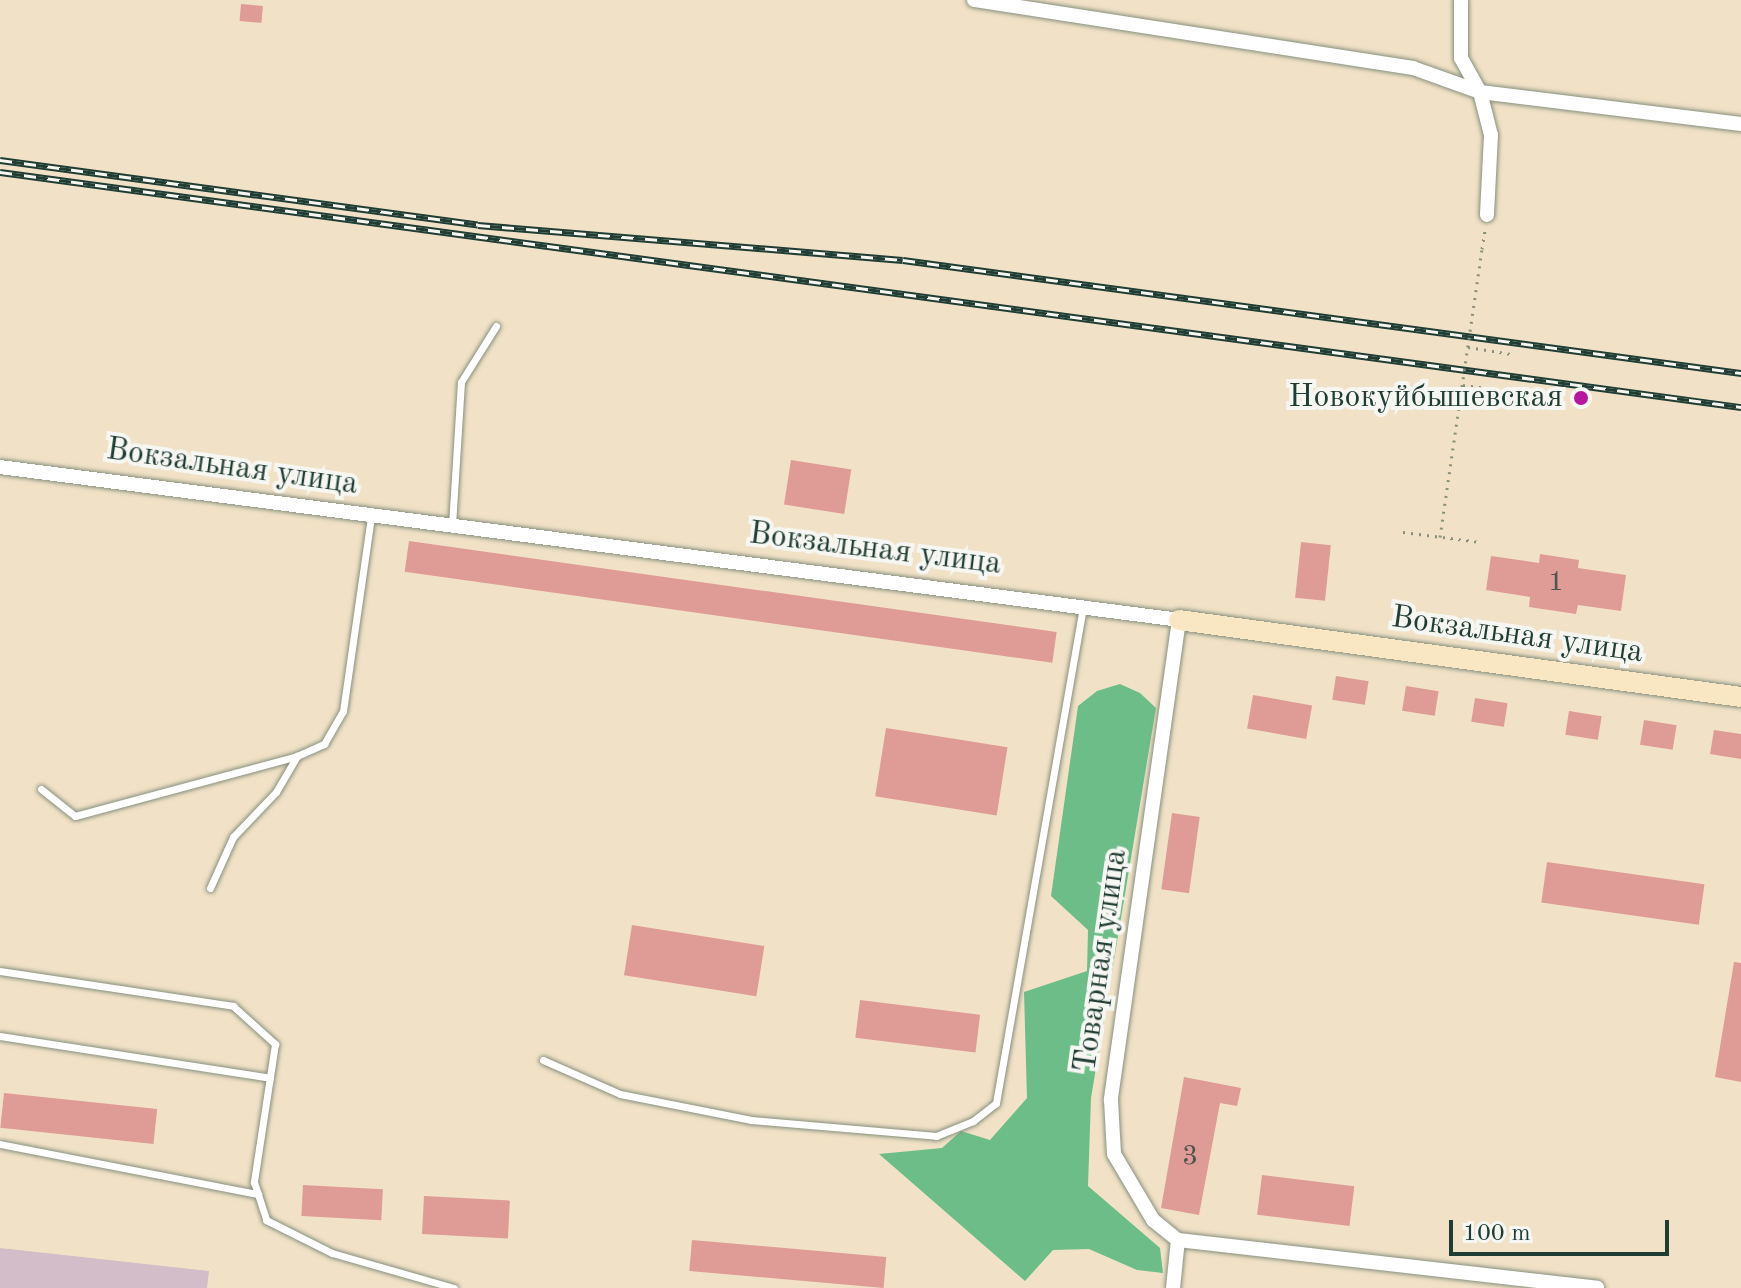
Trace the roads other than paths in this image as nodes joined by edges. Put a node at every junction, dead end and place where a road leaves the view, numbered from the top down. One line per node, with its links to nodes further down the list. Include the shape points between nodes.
1 (974, 0): 3 (street, via 1413,68)
2 (1461, 0): 3 (street, via 1461,58)
3 (1480, 92): 4 (street); 5 (street, via 1491,135)
4 (1741, 124)
5 (1487, 215)
6 (496, 326): 9 (lane, via 461,382)
7 (0, 467): 8 (street, Вокзальная улица)
8 (371, 517): 9 (street, Вокзальная улица); 13 (lane, via 343,711 324,744)
9 (452, 527): 10 (street, Вокзальная улица)
10 (1083, 607): 11 (street, Вокзальная улица); 18 (lane, via 996,1103 973,1121 936,1136 751,1120 620,1094)
11 (1179, 620): 12 (street, Вокзальная улица); 22 (street, Товарная улица, via 1111,1100 1114,1154 1153,1220)
12 (1741, 697)
13 (297, 756): 14 (lane, via 75,816); 15 (lane, via 276,792 233,837)
14 (41, 789)
15 (210, 888)
16 (0, 971): 19 (lane, via 233,1006 275,1044)
17 (0, 1036): 19 (lane)
18 (543, 1060)
19 (270, 1078): 21 (lane, via 254,1182)
20 (0, 1144): 21 (lane)
21 (258, 1194): 23 (lane, via 266,1220 332,1253)
22 (1178, 1240): 24 (street); 25 (street)
23 (454, 1288)
24 (1173, 1288)
25 (1597, 1288)

